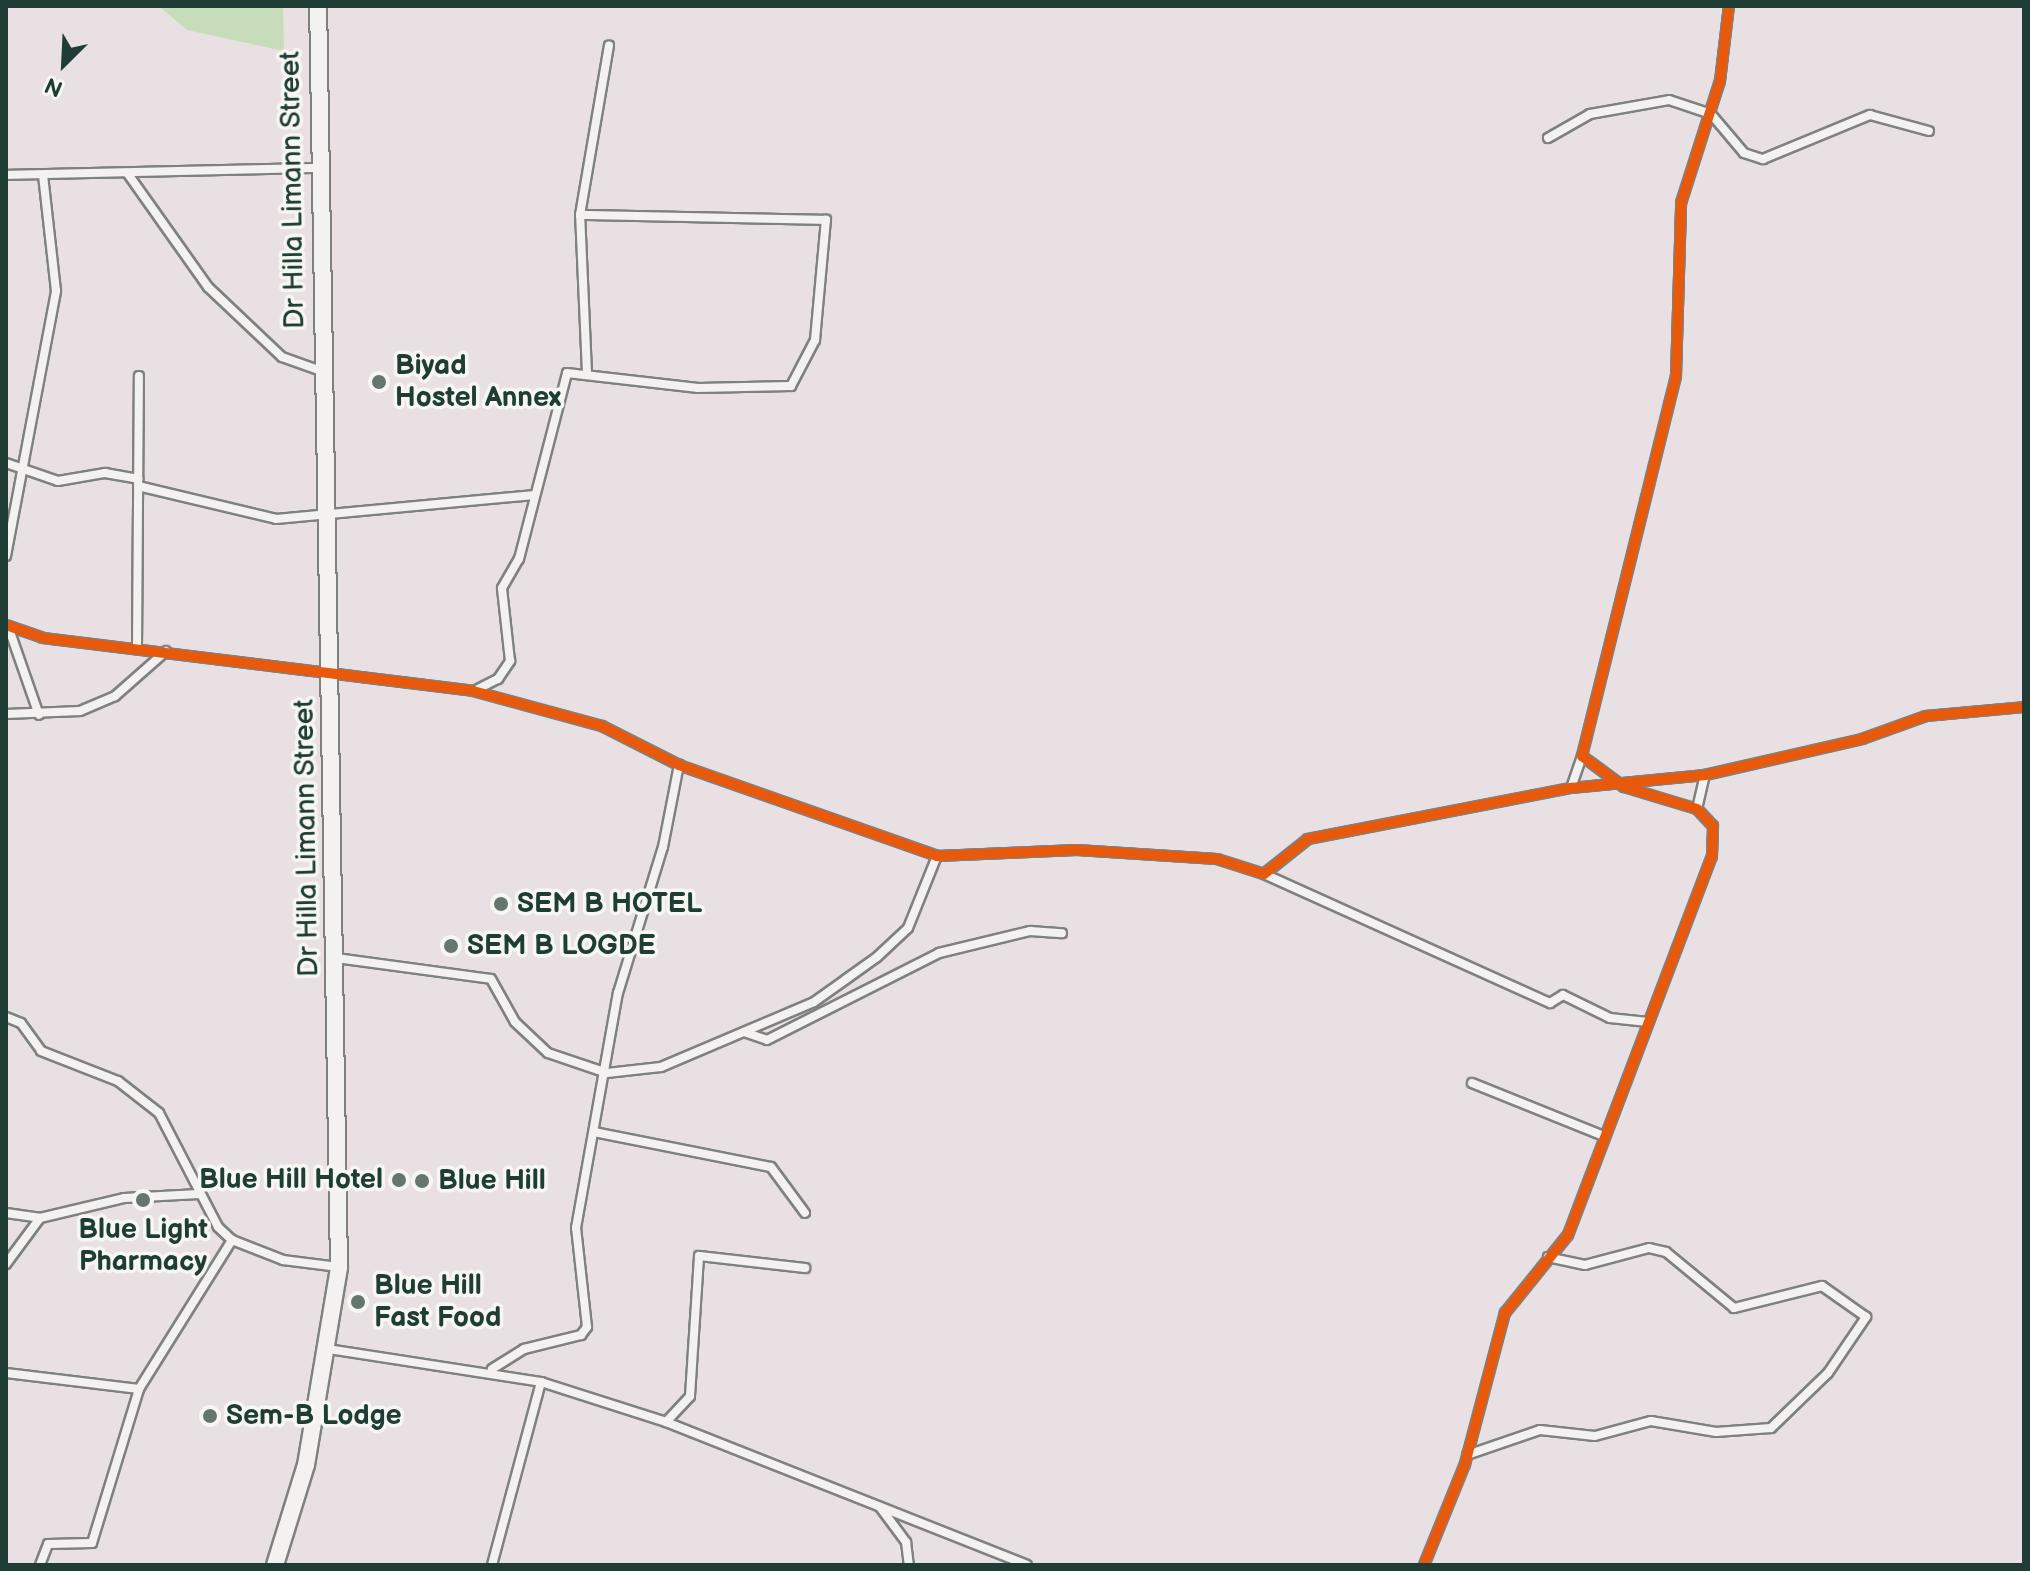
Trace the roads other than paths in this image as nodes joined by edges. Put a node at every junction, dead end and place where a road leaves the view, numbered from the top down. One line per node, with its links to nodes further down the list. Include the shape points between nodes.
1 (318, 6): 7 (highway, Dr Hilla Limann Street)
2 (1729, 6): 4 (street)
3 (609, 45): 11 (street)
4 (1711, 114): 5 (street, via 1744,153 1763,159 1870,115); 6 (street, via 1669,100 1590,114); 29 (street, via 1681,203 1676,376)
5 (1929, 131)
6 (1548, 138)
7 (319, 168): 8 (street); 12 (highway, Dr Hilla Limann Street)
8 (128, 174): 10 (street); 12 (street, via 208,287 282,357)
9 (6, 175): 10 (street)
10 (43, 176): 16 (street, via 56,291)
11 (580, 215): 13 (street); 13 (street, via 826,220 815,340 799,381 717,389)
12 (321, 371): 19 (highway, Dr Hilla Limann Street)
13 (587, 373): 18 (street, via 563,378)
14 (139, 376): 17 (street)
15 (6, 463): 16 (street)
16 (24, 475): 17 (street); 20 (street)
17 (138, 483): 19 (street, via 226,512); 22 (street)
18 (535, 495): 19 (street); 25 (street, via 519,559 502,588 510,661 498,679)
19 (323, 515): 24 (highway, Dr Hilla Limann Street)
20 (6, 556)
21 (7, 625): 22 (street, via 43,638); 28 (street)
22 (137, 648): 23 (street)
23 (166, 651): 24 (street); 28 (street, via 115,696 80,711)
24 (328, 670): 25 (street); 38 (highway, Dr Hilla Limann Street)
25 (473, 691): 30 (street, via 602,726)
26 (2024, 707): 31 (street, via 1926,716 1862,739)
27 (6, 714): 28 (street)
28 (39, 715)
29 (1582, 756): 32 (street); 33 (street)
30 (679, 765): 35 (street); 42 (street, via 663,847 618,993)
31 (1705, 775): 32 (street); 34 (street)
32 (1624, 787): 33 (street); 34 (street)
33 (1571, 788): 36 (street, via 1308,839)
34 (1697, 809): 40 (street, via 1713,826 1712,856)
35 (937, 856): 36 (street, via 1077,850 1217,859); 41 (street, via 908,928 877,957 814,1002)
36 (1264, 874): 40 (street, via 1550,1003 1563,995 1610,1018)
37 (1062, 933): 41 (street, via 1030,931 939,953 767,1040)
38 (336, 958): 42 (street, via 491,979 515,1022 548,1053); 53 (highway, Dr Hilla Limann Street)
39 (6, 1017): 46 (street, via 21,1023 41,1051 145,1099 159,1113)
40 (1648, 1022): 45 (street)
41 (744, 1032): 42 (street, via 661,1067)
42 (607, 1073): 44 (street)
43 (1472, 1083): 45 (street)
44 (594, 1132): 48 (street, via 771,1167); 56 (street, via 576,1228 587,1327 581,1335 524,1349)
45 (1604, 1136): 51 (street, via 1568,1235)
46 (199, 1194): 49 (street, via 124,1198); 50 (street)
47 (6, 1213): 49 (street)
48 (805, 1213)
49 (40, 1218): 52 (street)
50 (232, 1240): 53 (street, via 283,1260); 59 (street)
51 (1548, 1257): 61 (street, via 1505,1313); 61 (street, via 1585,1265 1649,1248 1666,1252 1734,1308 1822,1286 1866,1317 1828,1373 1771,1428 1716,1432 1651,1421 1595,1436 1540,1430)
52 (6, 1264)
53 (339, 1267): 55 (highway, Dr Hilla Limann Street)
54 (805, 1268): 60 (street, via 699,1256 690,1396)
55 (328, 1349): 56 (street); 64 (highway, Dr Hilla Limann Street, via 306,1465)
56 (492, 1369): 58 (street)
57 (6, 1373): 59 (street)
58 (541, 1382): 60 (street); 65 (street)
59 (139, 1389): 63 (street, via 92,1543 48,1544)
60 (666, 1422): 62 (street)
61 (1467, 1455): 68 (street)
62 (880, 1506): 66 (street, via 906,1542); 67 (street)
63 (40, 1565)
64 (275, 1565)
65 (492, 1565)
66 (909, 1565)
67 (1027, 1565)
68 (1424, 1565)

